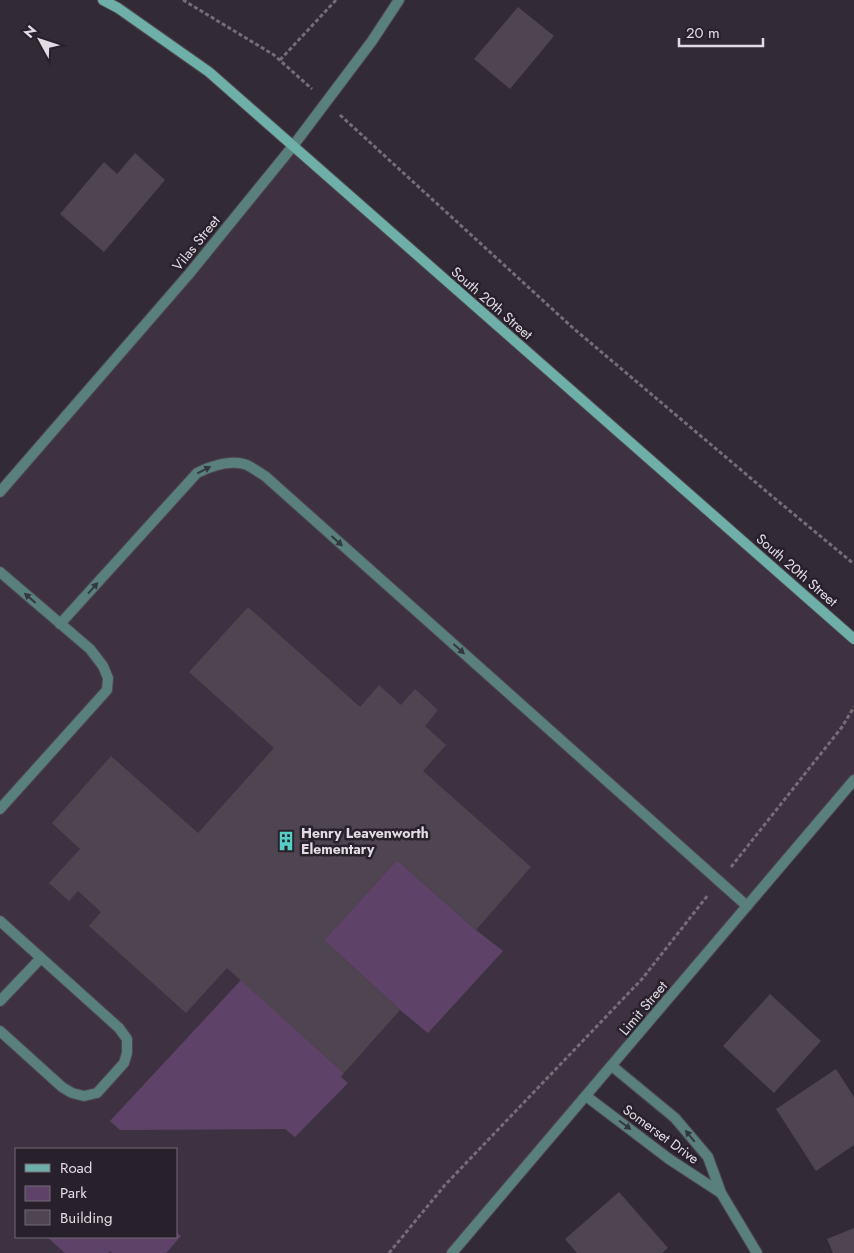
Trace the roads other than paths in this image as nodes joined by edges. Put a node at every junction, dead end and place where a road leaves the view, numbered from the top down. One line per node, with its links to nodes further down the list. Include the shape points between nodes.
1 (103, 0): 3 (main road, South 20th Street, via 208,72)
2 (398, 0): 3 (street, Vilas Street, via 372,41)
3 (293, 146): 4 (street, Vilas Street, via 189,274); 7 (main road, South 20th Street)
4 (0, 492)
5 (0, 572): 6 (street, one-way to 5)
6 (60, 624): 9 (street, via 90,649 103,666 108,678 107,690); 10 (street, one-way to 10, via 197,473 210,466 231,462 245,464 265,476)
7 (854, 639)
8 (854, 780): 10 (street, Limit Street)
9 (0, 809)
10 (747, 906): 15 (street, Limit Street)
11 (0, 921): 12 (street)
12 (41, 958): 13 (street); 14 (street, via 119,1028 127,1039 124,1063 97,1093 84,1096 72,1093)
13 (0, 1001)
14 (0, 1031)
15 (612, 1066): 16 (street, Limit Street); 17 (street, Somerset Drive, one-way to 15, via 708,1157 675,1118)
16 (586, 1096): 17 (street, Somerset Drive, one-way to 17); 18 (street, Limit Street)
17 (720, 1193): 19 (street, Somerset Drive)
18 (452, 1253)
19 (757, 1253)

